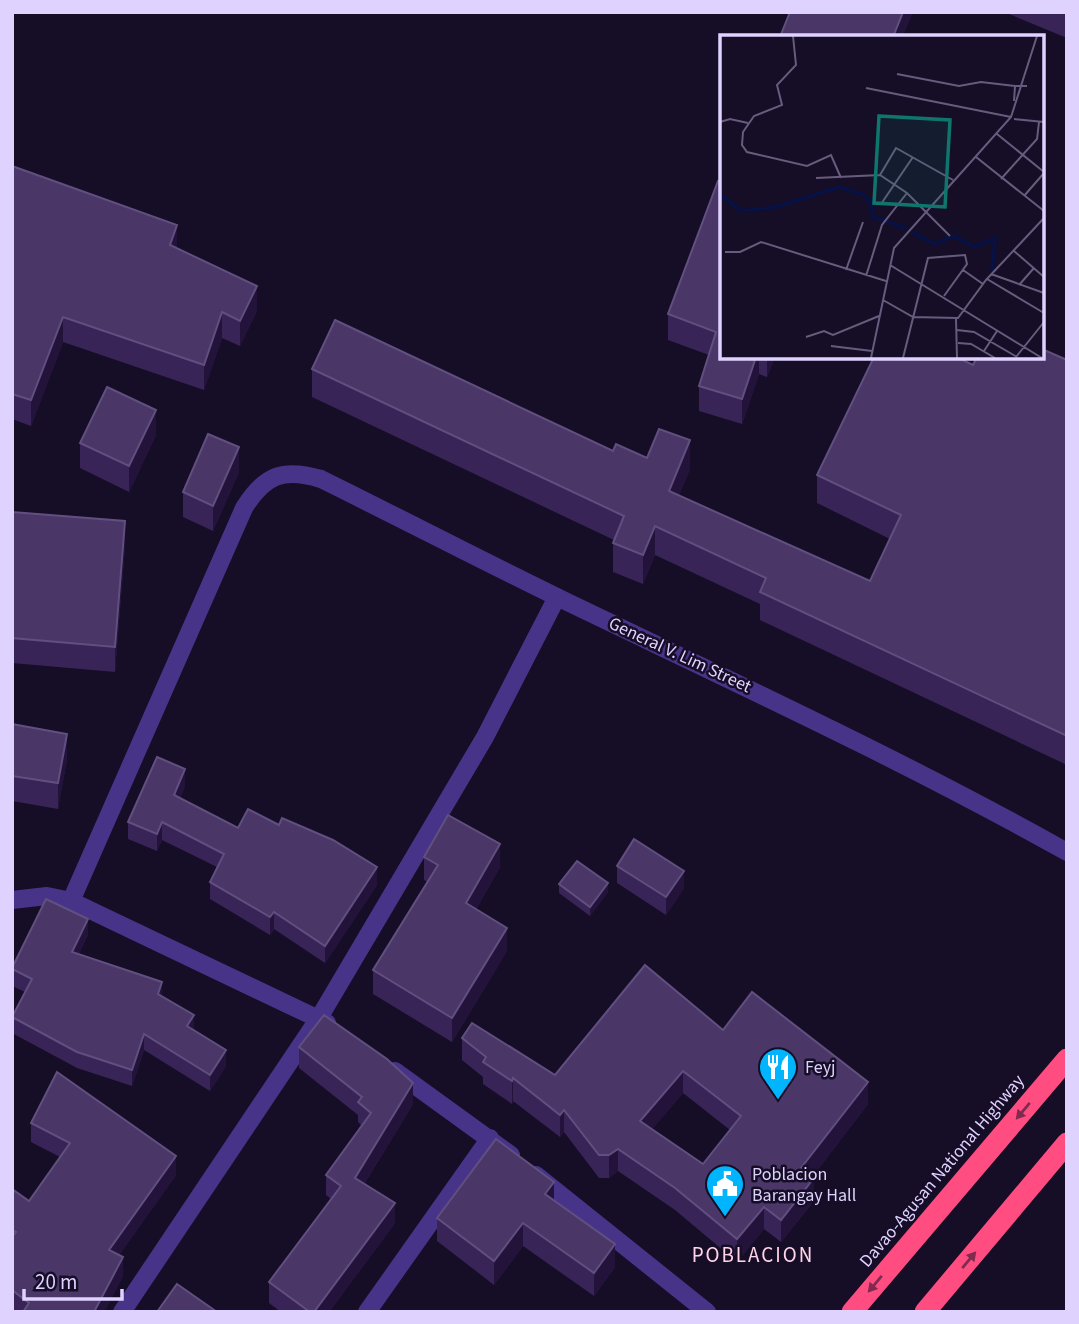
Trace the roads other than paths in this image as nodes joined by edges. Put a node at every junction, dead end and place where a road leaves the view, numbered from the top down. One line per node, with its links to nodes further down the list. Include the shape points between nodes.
1 (557, 597): 2 (street, General V. Lim Street, via 807,716); 4 (street, General V. Lim Street, via 321,479 288,472 270,479 255,490 244,508); 5 (street, via 485,737)
2 (1067, 852)
3 (12, 900): 4 (street, via 47,896)
4 (72, 901): 5 (street)
5 (319, 1017): 6 (street); 11 (street)
6 (342, 1034)
7 (376, 1058): 9 (street)
8 (1067, 1059): 14 (highway, Davao-Agusan National Highway, one-way to 14)
9 (490, 1138): 12 (street); 13 (street)
10 (1067, 1143): 15 (highway, one-way to 10)
11 (122, 1312)
12 (368, 1312)
13 (707, 1312)
14 (852, 1312)
15 (925, 1312)

